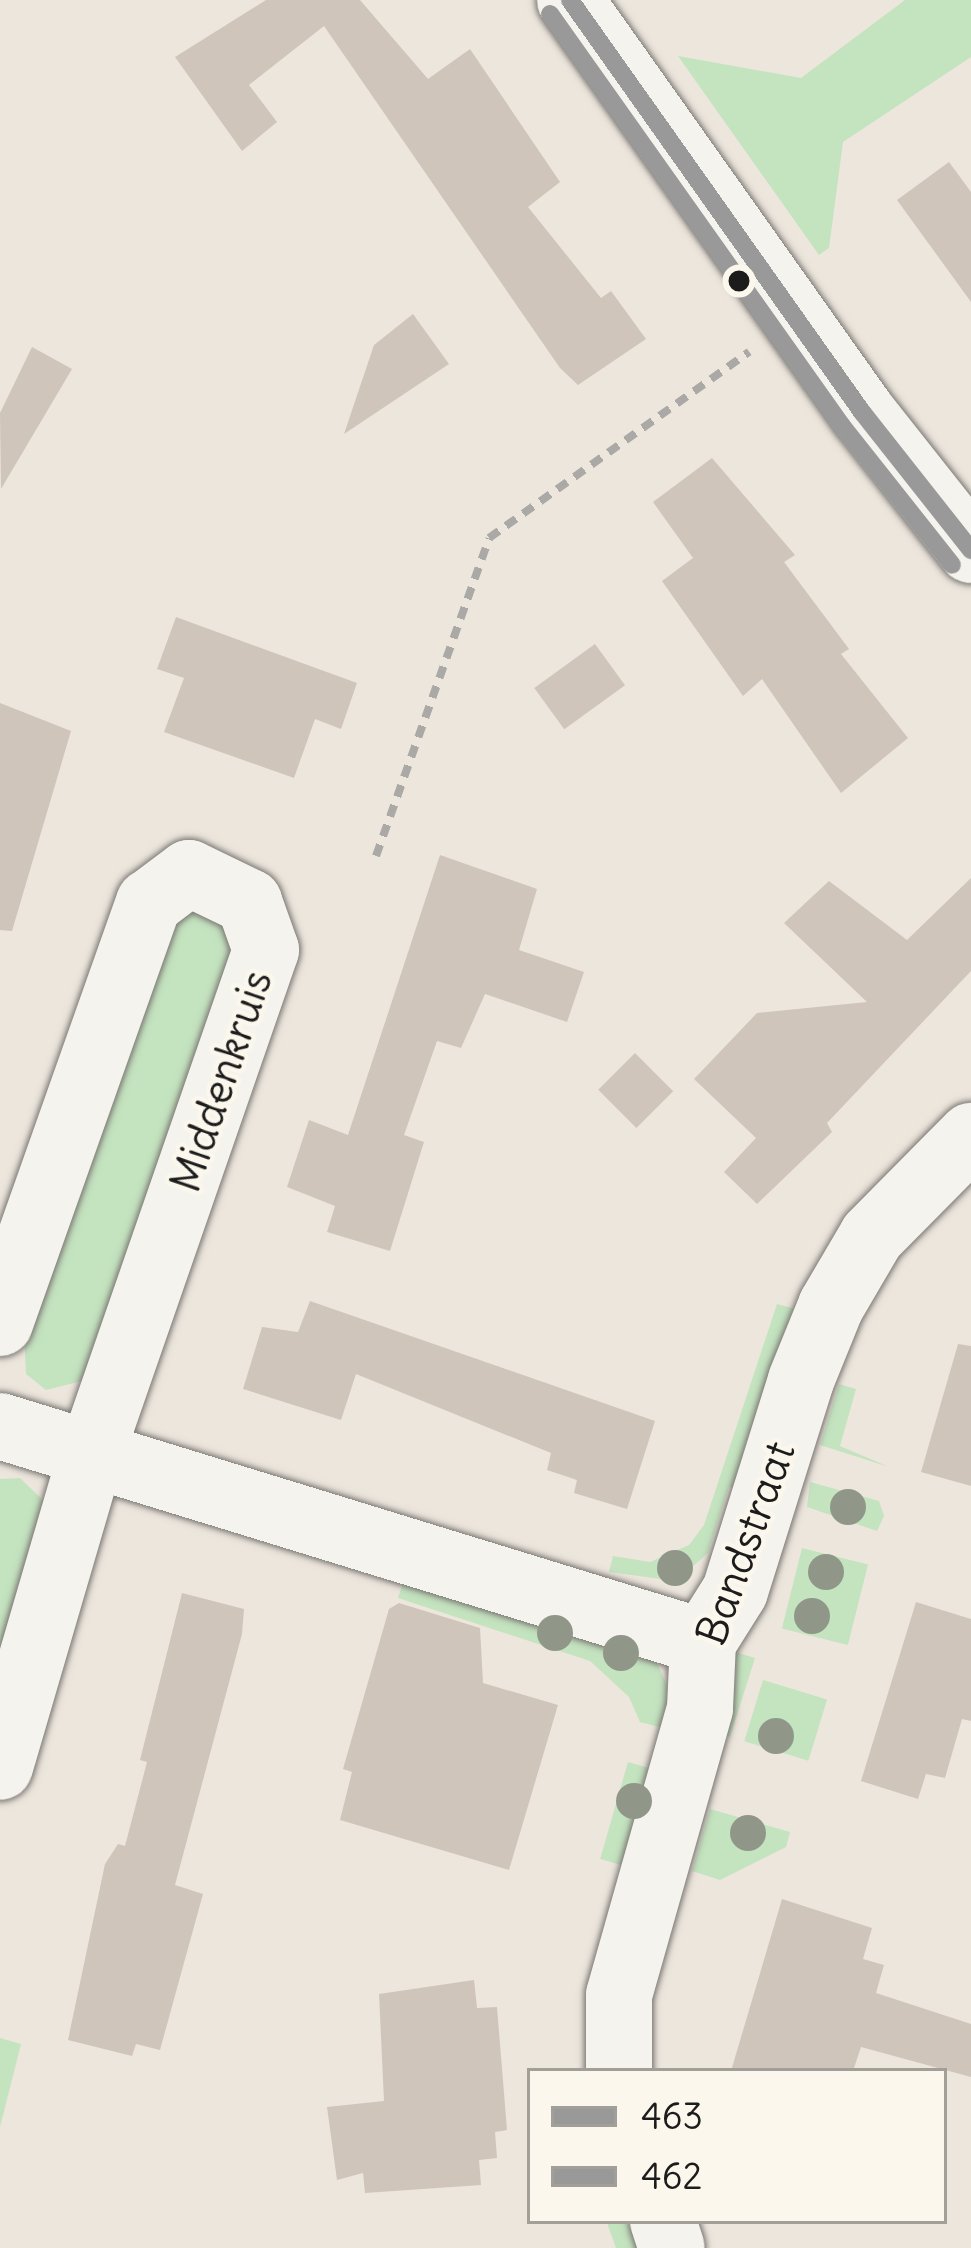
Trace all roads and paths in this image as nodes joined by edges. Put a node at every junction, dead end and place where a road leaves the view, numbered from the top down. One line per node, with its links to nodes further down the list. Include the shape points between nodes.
1 (570, 0): 3 (street, via 862,412)
2 (770, 338): 4 (path, via 489,538)
3 (971, 550)
4 (376, 856)
5 (971, 1136): 9 (street, Bandstraat, via 872,1236 830,1306 735,1591)
6 (0, 1324): 8 (street, Middenkruis, via 149,903 189,873 249,902 266,950)
7 (0, 1426): 8 (street)
8 (92, 1452): 9 (street); 10 (street, Middenkruis)
9 (704, 1642): 11 (street, Bandstraat, via 700,1708 619,1995)
10 (0, 1767)
11 (619, 2068)

